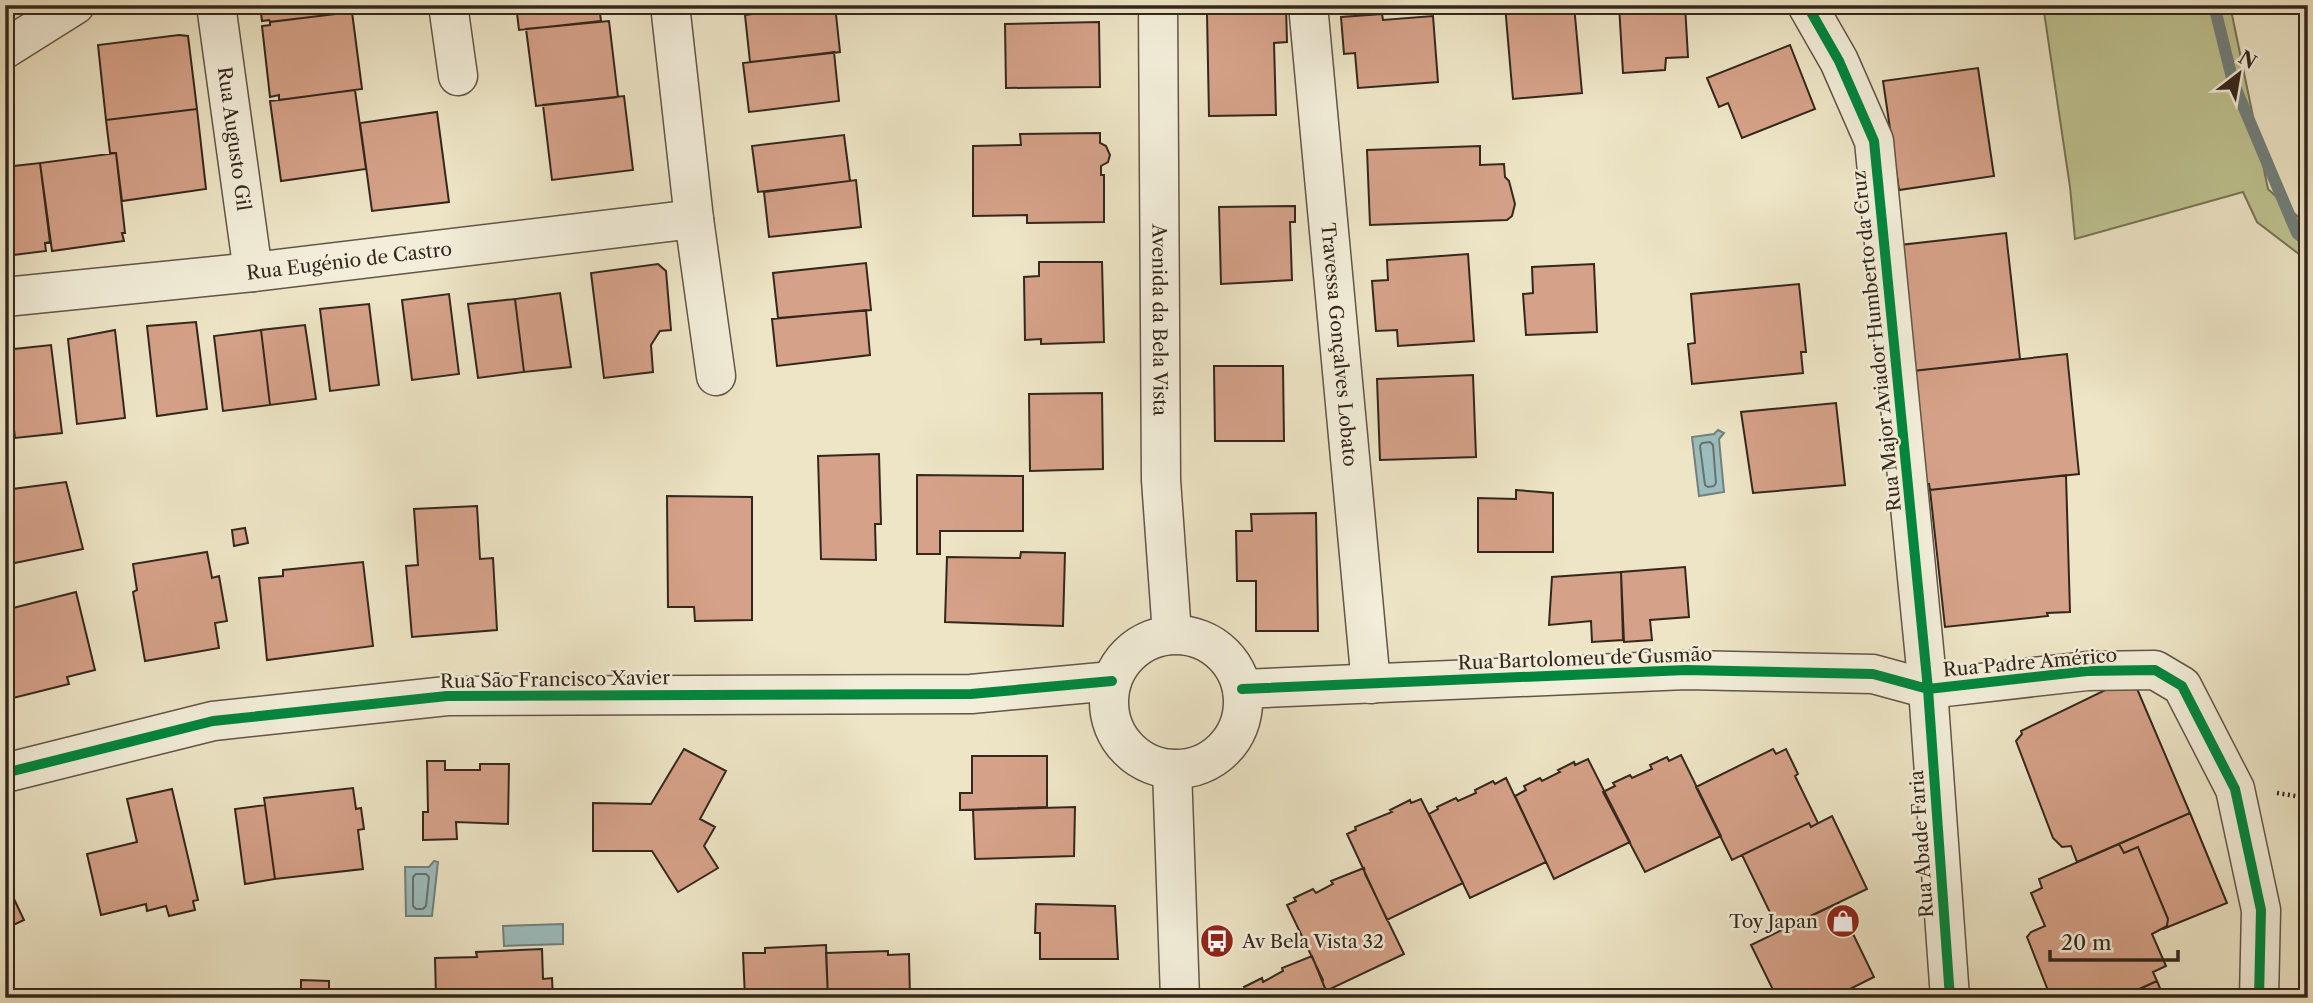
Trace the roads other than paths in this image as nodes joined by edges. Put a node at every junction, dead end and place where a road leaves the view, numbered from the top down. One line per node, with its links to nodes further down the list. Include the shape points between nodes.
1 (75, 5): 8 (street)
2 (216, 5): 11 (street, Rua Augusto Gil)
3 (448, 5): 9 (street)
4 (670, 5): 10 (street)
5 (1158, 5): 14 (street, Avenida da Bela Vista, via 1161,480)
6 (1308, 5): 16 (street, Travessa Gonçalves Lobato)
7 (1807, 5): 18 (street, Rua Major Aviador Humberto da Cruz, via 1839,61 1874,141)
8 (5, 49)
9 (458, 76)
10 (694, 219): 11 (street, Rua Eugénio de Castro); 13 (street)
11 (253, 272): 12 (street, Rua Eugénio de Castro)
12 (5, 296)
13 (716, 376)
14 (1172, 634): 15 (street, via 1135,649 1120,663); 17 (street, via 1209,643 1236,671)
15 (1112, 681): 19 (street, via 1111,722 1121,740 1134,755); 20 (street, Rua São Francisco Xavier, via 971,694 447,696 213,721)
16 (1371, 684): 17 (street, Rua Bartolomeu de Gusmão); 18 (street, Rua Bartolomeu de Gusmão, via 1686,670 1873,674)
17 (1242, 689): 19 (street, via 1238,730 1227,746 1192,767)
18 (1928, 689): 22 (street, Rua Abade Faria); 23 (street, Rua Padre Américo, via 2087,671 2155,670 2182,686 2235,789 2261,910)
19 (1172, 769): 21 (street)
20 (5, 773)
21 (1180, 998)
22 (1950, 998)
23 (2259, 998)

